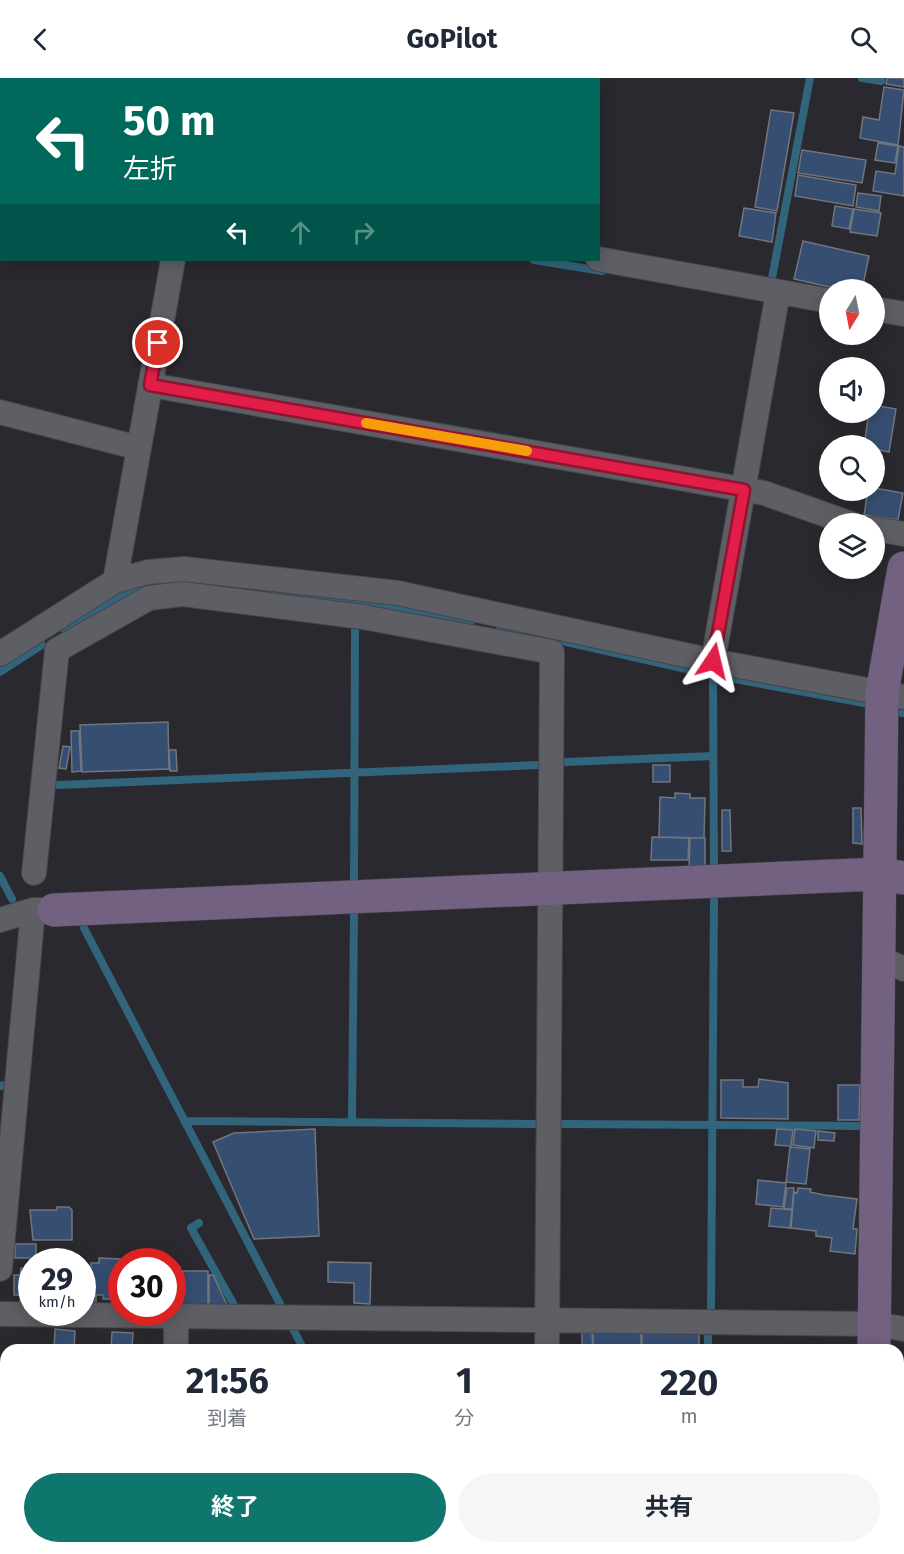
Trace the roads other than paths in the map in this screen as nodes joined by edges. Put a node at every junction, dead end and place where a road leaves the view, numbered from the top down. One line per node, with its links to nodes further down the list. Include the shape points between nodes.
1 (600, 259): 3 (street)
2 (173, 261): 7 (street)
3 (778, 292): 4 (street); 10 (street)
4 (819, 299)
5 (885, 311): 6 (street)
6 (904, 314)
7 (150, 385): 9 (street); 10 (street)
8 (0, 412): 9 (street)
9 (139, 448): 15 (street)
10 (744, 490): 11 (street); 17 (street)
11 (820, 513)
12 (885, 531): 13 (street)
13 (904, 534)
14 (904, 568): 18 (street)
15 (116, 580): 16 (street); 17 (street, via 184,569 398,593)
16 (0, 654)
17 (713, 661): 18 (street)
18 (893, 695): 19 (street)
19 (893, 729): 21 (street)
20 (34, 873): 22 (street, via 57,650 149,598 183,594 363,617 552,652)
21 (891, 876): 22 (street); 25 (street)
22 (550, 891): 23 (street); 30 (street)
23 (43, 910): 24 (street); 26 (street)
24 (0, 920)
25 (892, 964): 32 (street)
26 (1, 1257)
27 (0, 1314): 28 (street)
28 (108, 1315)
29 (186, 1316): 30 (street)
30 (547, 1320): 32 (street); 34 (street)
31 (176, 1326): 33 (street)
32 (884, 1334)
33 (176, 1344)
34 (547, 1344)

